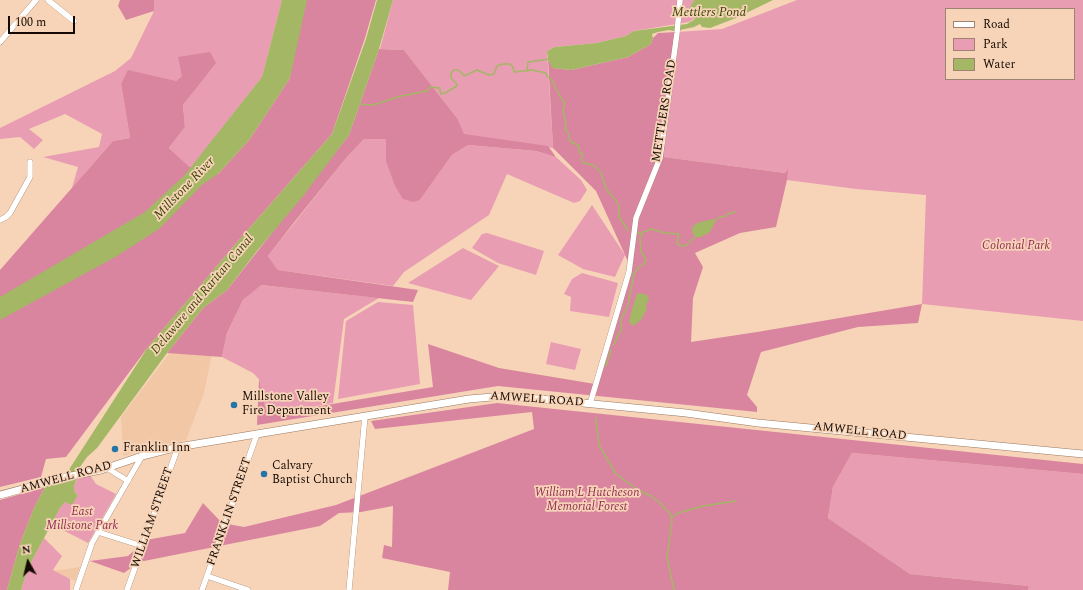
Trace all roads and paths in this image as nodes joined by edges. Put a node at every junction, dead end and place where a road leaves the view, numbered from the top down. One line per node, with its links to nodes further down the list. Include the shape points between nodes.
1 (36, 0): 5 (street)
2 (48, 0): 4 (street)
3 (680, 0): 8 (street, METTLERS ROAD, via 660,158 636,218 630,272)
4 (74, 21)
5 (0, 42)
6 (30, 162): 7 (street, via 30,177 10,213)
7 (0, 220)
8 (590, 404): 9 (main road, AMWELL ROAD, via 492,396); 12 (main road, AMWELL ROAD)
9 (365, 416): 10 (main road, AMWELL ROAD); 24 (street)
10 (257, 434): 11 (main road, AMWELL ROAD); 19 (street, FRANKLIN STREET)
11 (178, 447): 13 (main road, AMWELL ROAD); 18 (street, WILLIAM STREET)
12 (1083, 454)
13 (142, 456): 14 (main road, AMWELL ROAD); 15 (street)
14 (107, 468): 15 (street); 16 (main road, AMWELL ROAD)
15 (128, 481): 17 (street)
16 (0, 495)
17 (98, 532): 18 (street); 20 (street)
18 (142, 546): 21 (street, WILLIAM STREET)
19 (207, 576): 22 (street, FRANKLIN STREET); 23 (street)
20 (76, 590)
21 (127, 590)
22 (202, 590)
23 (248, 590)
24 (349, 590)

